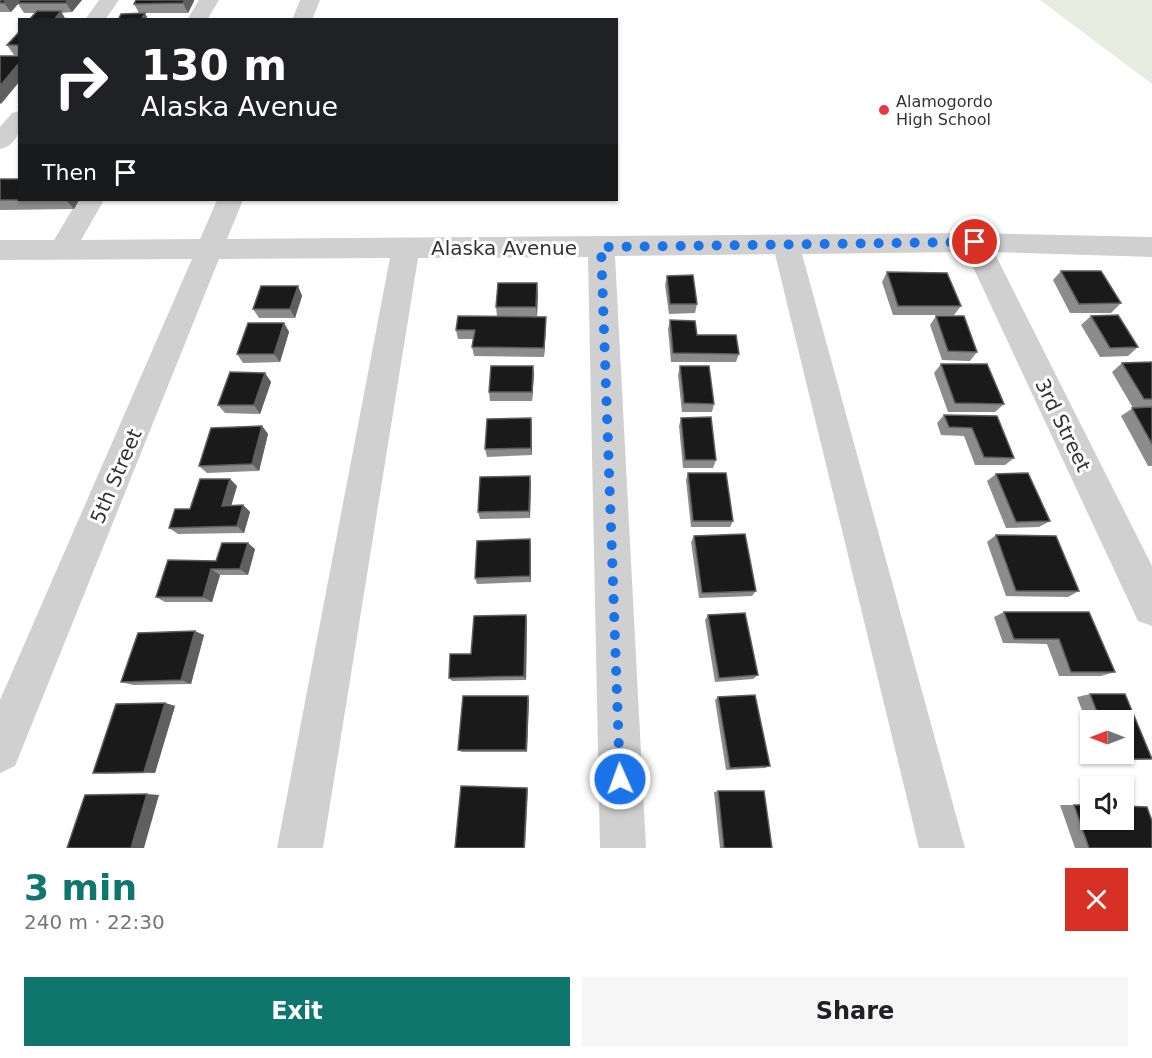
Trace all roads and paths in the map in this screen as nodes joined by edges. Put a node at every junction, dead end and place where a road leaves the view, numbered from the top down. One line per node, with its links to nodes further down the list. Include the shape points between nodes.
1 (109, 0): 4 (street)
2 (208, 0): 5 (street)
3 (310, 0): 6 (street)
4 (96, 18)
5 (198, 18)
6 (303, 18)
7 (18, 120): 8 (street)
8 (0, 142)
9 (90, 201): 17 (street)
10 (230, 201): 14 (street, 5th Street)
11 (975, 242): 12 (street, Alaska Avenue); 18 (street, Alaska Avenue); 19 (street, 3rd Street)
12 (786, 245): 13 (street, Alaska Avenue); 23 (street)
13 (601, 247): 15 (street, Alaska Avenue); 22 (street)
14 (211, 248): 15 (street, Alaska Avenue); 17 (street, Alaska Avenue); 20 (street, 5th Street)
15 (406, 248): 21 (street)
16 (0, 250): 17 (street, Alaska Avenue)
17 (62, 250)
18 (1147, 253)
19 (1152, 607)
20 (0, 751)
21 (300, 848)
22 (623, 848)
23 (942, 848)

